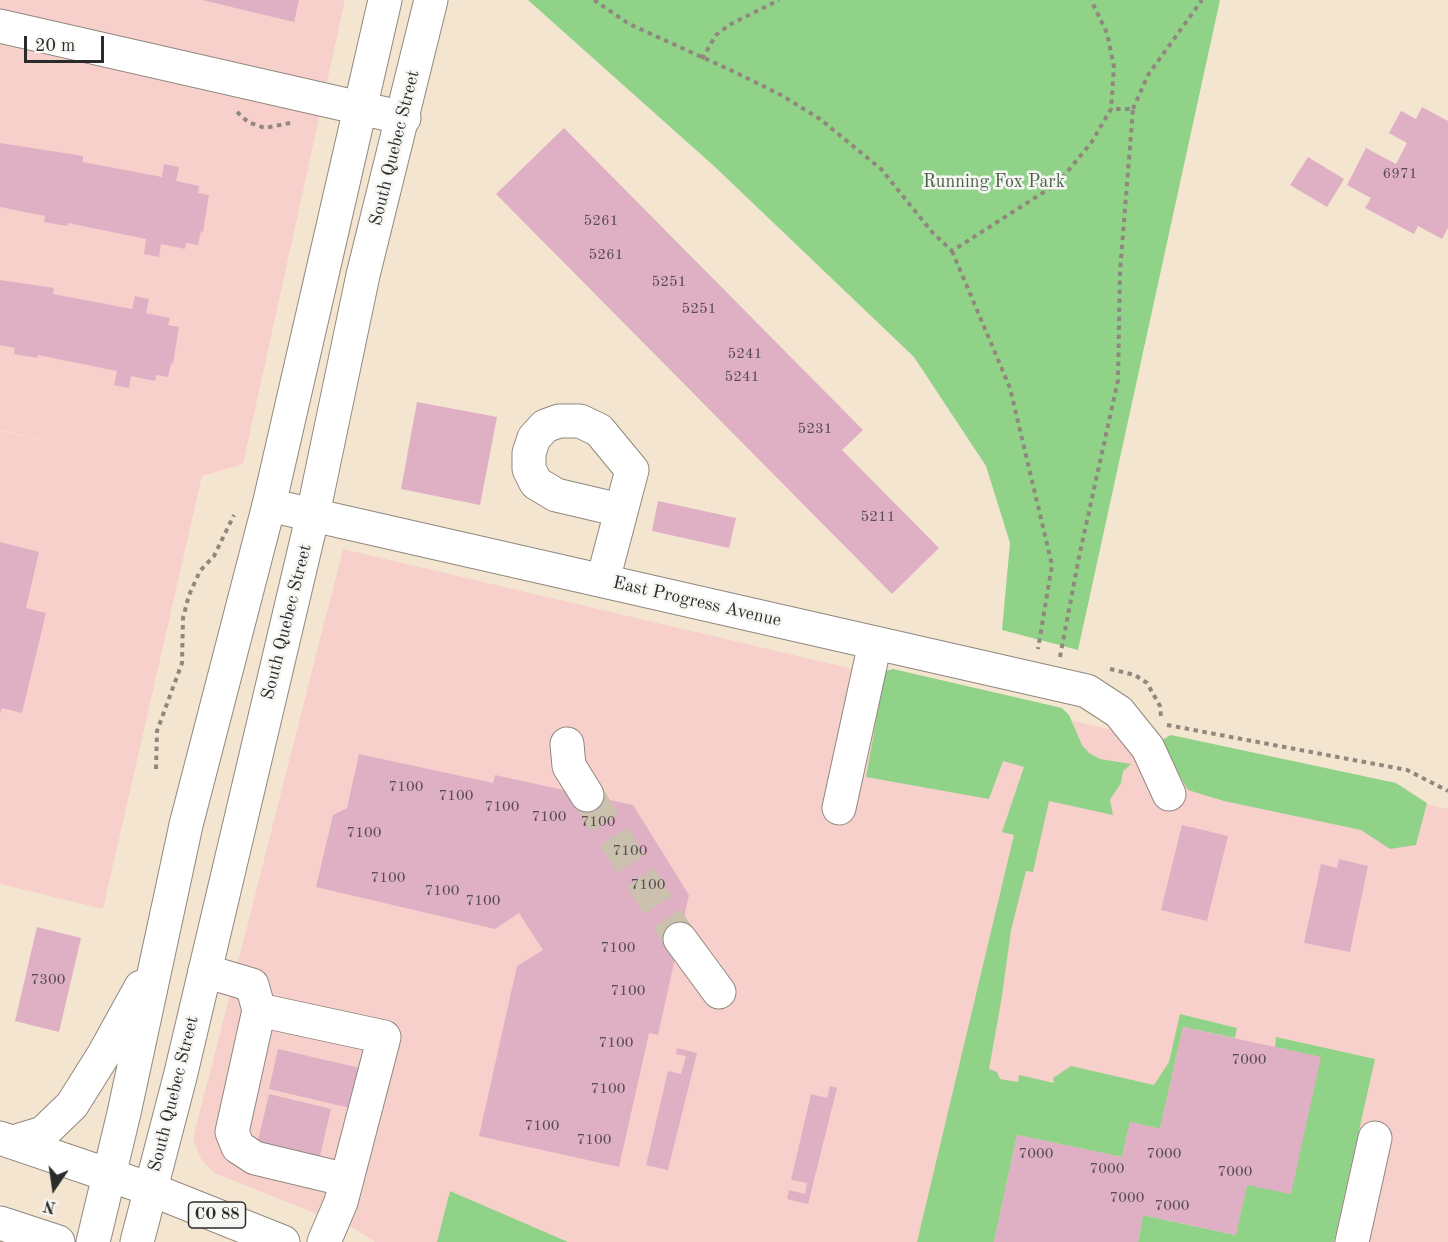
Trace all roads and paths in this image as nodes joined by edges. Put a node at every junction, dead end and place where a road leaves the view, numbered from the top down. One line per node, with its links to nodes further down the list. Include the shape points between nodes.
1 (385, 0): 10 (main road)
2 (431, 0): 13 (main road, South Quebec Street)
3 (594, 0): 8 (path, via 629,24)
4 (779, 0): 8 (path, via 716,35)
5 (1091, 0): 11 (path, via 1107,33 1114,67)
6 (1202, 0): 12 (path, via 1148,75)
7 (0, 26): 10 (main road)
8 (702, 59): 15 (path, via 781,95 820,119 881,169)
9 (229, 107): 14 (path, via 248,122 265,128)
10 (360, 108): 13 (main road); 16 (main road)
11 (1111, 109): 12 (path); 15 (path, via 1091,143 1058,183)
12 (1132, 109): 22 (path, via 1120,272 1118,380)
13 (404, 118): 19 (main road, South Quebec Street, via 363,275)
14 (300, 119)
15 (952, 251): 23 (path, via 1010,388 1052,565)
16 (269, 505): 19 (main road, East Progress Avenue); 32 (main road, via 186,825)
17 (620, 510): 20 (main road)
18 (236, 512): 26 (path, via 189,595 183,618 182,663 158,731)
19 (313, 514): 20 (main road, East Progress Avenue); 33 (main road, South Quebec Street)
20 (603, 580): 21 (main road, East Progress Avenue)
21 (875, 643): 23 (main road, East Progress Avenue); 30 (main road)
22 (1060, 658)
23 (1033, 678): 28 (main road, East Progress Avenue, via 1087,691 1119,712 1148,748)
24 (1161, 724): 27 (path, via 1407,770)
25 (567, 744): 29 (main road, via 569,766)
26 (156, 769)
27 (1448, 791)
28 (1169, 794)
29 (587, 795)
30 (839, 808)
31 (680, 939): 34 (main road)
32 (160, 951): 37 (main road, via 72,1105 43,1133); 38 (main road)
33 (205, 971): 35 (main road, via 252,985); 40 (main road, South Quebec Street)
34 (719, 992)
35 (259, 1010): 39 (main road, via 232,1132 238,1147 255,1158); 39 (main road, via 384,1037)
36 (1375, 1138): 47 (main road)
37 (6, 1140): 38 (main road, CO 88)
38 (110, 1175): 40 (main road, CO 88); 43 (main road)
39 (347, 1180): 46 (main road)
40 (150, 1189): 44 (main road, South Quebec Street); 45 (main road, CO 88)
41 (0, 1223): 42 (main road)
42 (58, 1242)
43 (93, 1242)
44 (137, 1242)
45 (283, 1242)
46 (324, 1242)
47 (1352, 1242)

